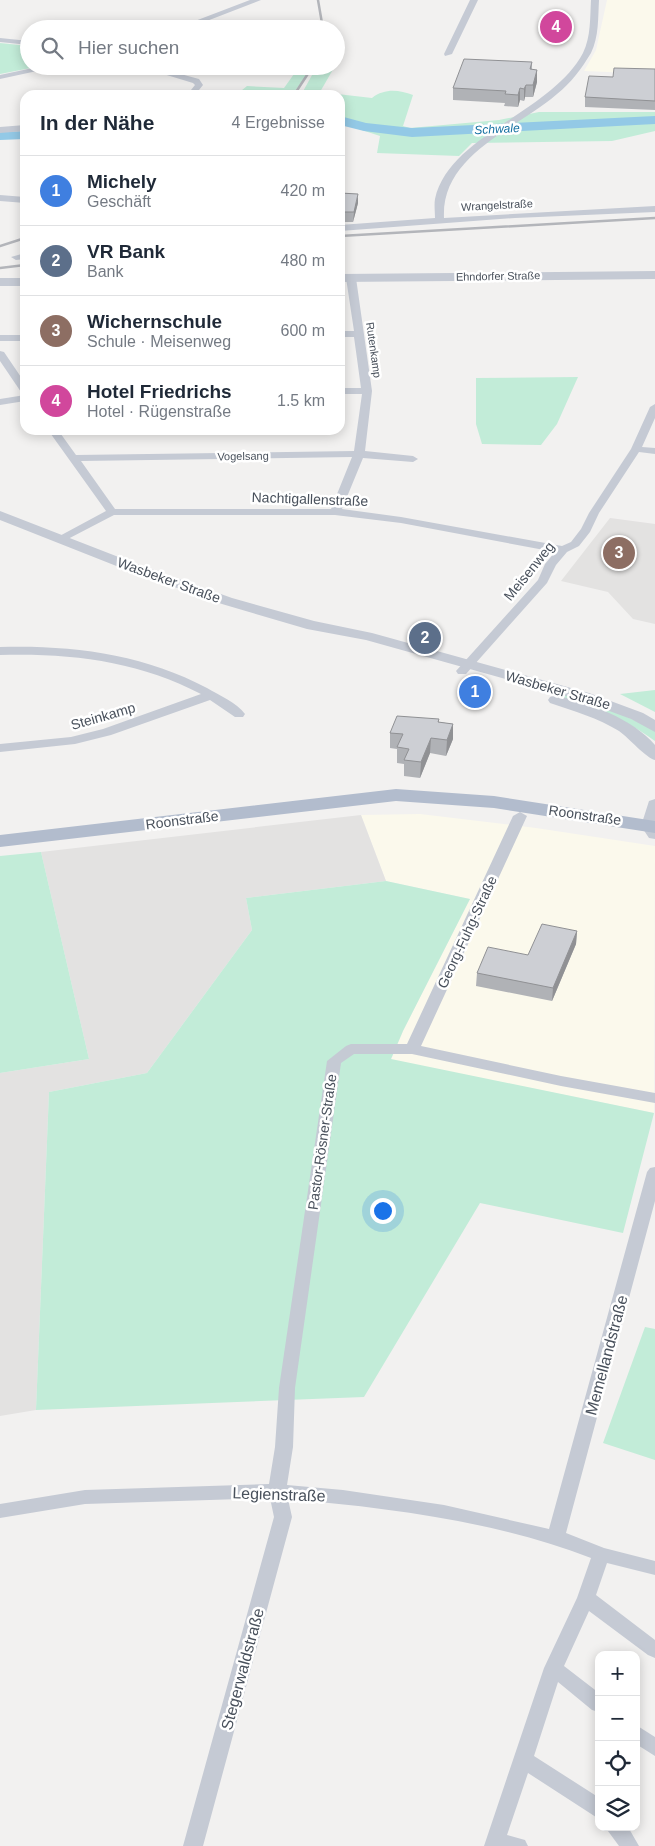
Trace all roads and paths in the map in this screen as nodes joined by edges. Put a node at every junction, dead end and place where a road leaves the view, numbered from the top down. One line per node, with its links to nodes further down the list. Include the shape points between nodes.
1 (257, 0): 4 (street)
2 (474, 0): 8 (street)
3 (595, 0): 18 (street, via 590,44 580,65 561,88 462,160 439,198)
4 (246, 2): 5 (street)
5 (201, 20)
6 (0, 40): 7 (street)
7 (20, 42)
8 (448, 54)
9 (20, 73): 11 (street)
10 (174, 75): 12 (street, via 196,81 199,85)
11 (0, 77)
12 (195, 90)
13 (20, 128): 14 (street)
14 (0, 130)
15 (0, 198): 16 (street)
16 (20, 200)
17 (655, 209): 18 (street, Wrangelstraße)
18 (440, 219): 19 (street, Wrangelstraße)
19 (345, 228)
20 (655, 274): 21 (street, Ehndorfer Straße)
21 (346, 278): 25 (street, Rutenkamp)
22 (0, 282): 23 (street)
23 (20, 282)
24 (345, 334): 25 (street)
25 (359, 334): 30 (street, Rutenkamp)
26 (0, 338): 27 (street)
27 (20, 338)
28 (0, 354): 29 (street)
29 (20, 383)
30 (367, 391): 31 (street); 38 (street, Rutenkamp)
31 (345, 392)
32 (20, 399): 33 (street)
33 (0, 402)
34 (655, 407): 36 (street, Meisenweg)
35 (57, 435): 39 (street)
36 (636, 449): 37 (street); 45 (street, Meisenweg, via 586,530 575,544)
37 (655, 451)
38 (359, 454): 39 (street, Vogelsang); 40 (street, Vogelsang); 42 (street, Rutenkamp)
39 (73, 458): 41 (street)
40 (413, 459)
41 (112, 512): 42 (street, Nachtigallenstraße); 44 (street)
42 (335, 512): 45 (street, Nachtigallenstraße, via 401,520)
43 (0, 515): 44 (street, Wasbeker Straße)
44 (60, 539): 47 (street, Wasbeker Straße, via 161,579 341,633 367,636)
45 (563, 550): 47 (street, Meisenweg, via 543,581)
46 (0, 651): 48 (street, via 57,650 139,665 189,683)
47 (465, 668): 50 (street, Wasbeker Straße, via 611,705); 52 (street, Wasbeker Straße, via 612,722)
48 (211, 695): 49 (street); 51 (street, Steinkamp, via 107,732 71,741)
49 (239, 714)
50 (655, 726)
51 (0, 748)
52 (655, 756)
53 (365, 800): 55 (main road, Roonstraße); 56 (main road, Roonstraße, via 396,795 494,802); 57 (main road, Roonstraße)
54 (655, 804): 56 (street)
55 (520, 816): 56 (main road, Roonstraße); 58 (street, Georg-Fuhg-Straße)
56 (654, 831)
57 (0, 841)
58 (412, 1049): 59 (street, Pastor-Rösner-Straße); 61 (street, Pastor-Rösner-Straße, via 351,1049 334,1061 287,1388 284,1447)
59 (655, 1098)
60 (655, 1172): 63 (street, Memellandstraße)
61 (277, 1491): 62 (street, Legienstraße, via 84,1496); 63 (street, Legienstraße, via 444,1512); 76 (street, Stegerwaldstraße, via 283,1517)
62 (0, 1511)
63 (556, 1537): 64 (street, Legienstraße)
64 (601, 1554): 65 (street, Legienstraße); 66 (street)
65 (655, 1568)
66 (586, 1598): 67 (street); 68 (street)
67 (655, 1650)
68 (553, 1668): 69 (street); 72 (street)
69 (595, 1701)
70 (640, 1736): 71 (street)
71 (655, 1748)
72 (524, 1760): 73 (street); 75 (street)
73 (595, 1807)
74 (619, 1831): 78 (street)
75 (495, 1844): 77 (street)
76 (193, 1846)
77 (518, 1846)
78 (629, 1846)

